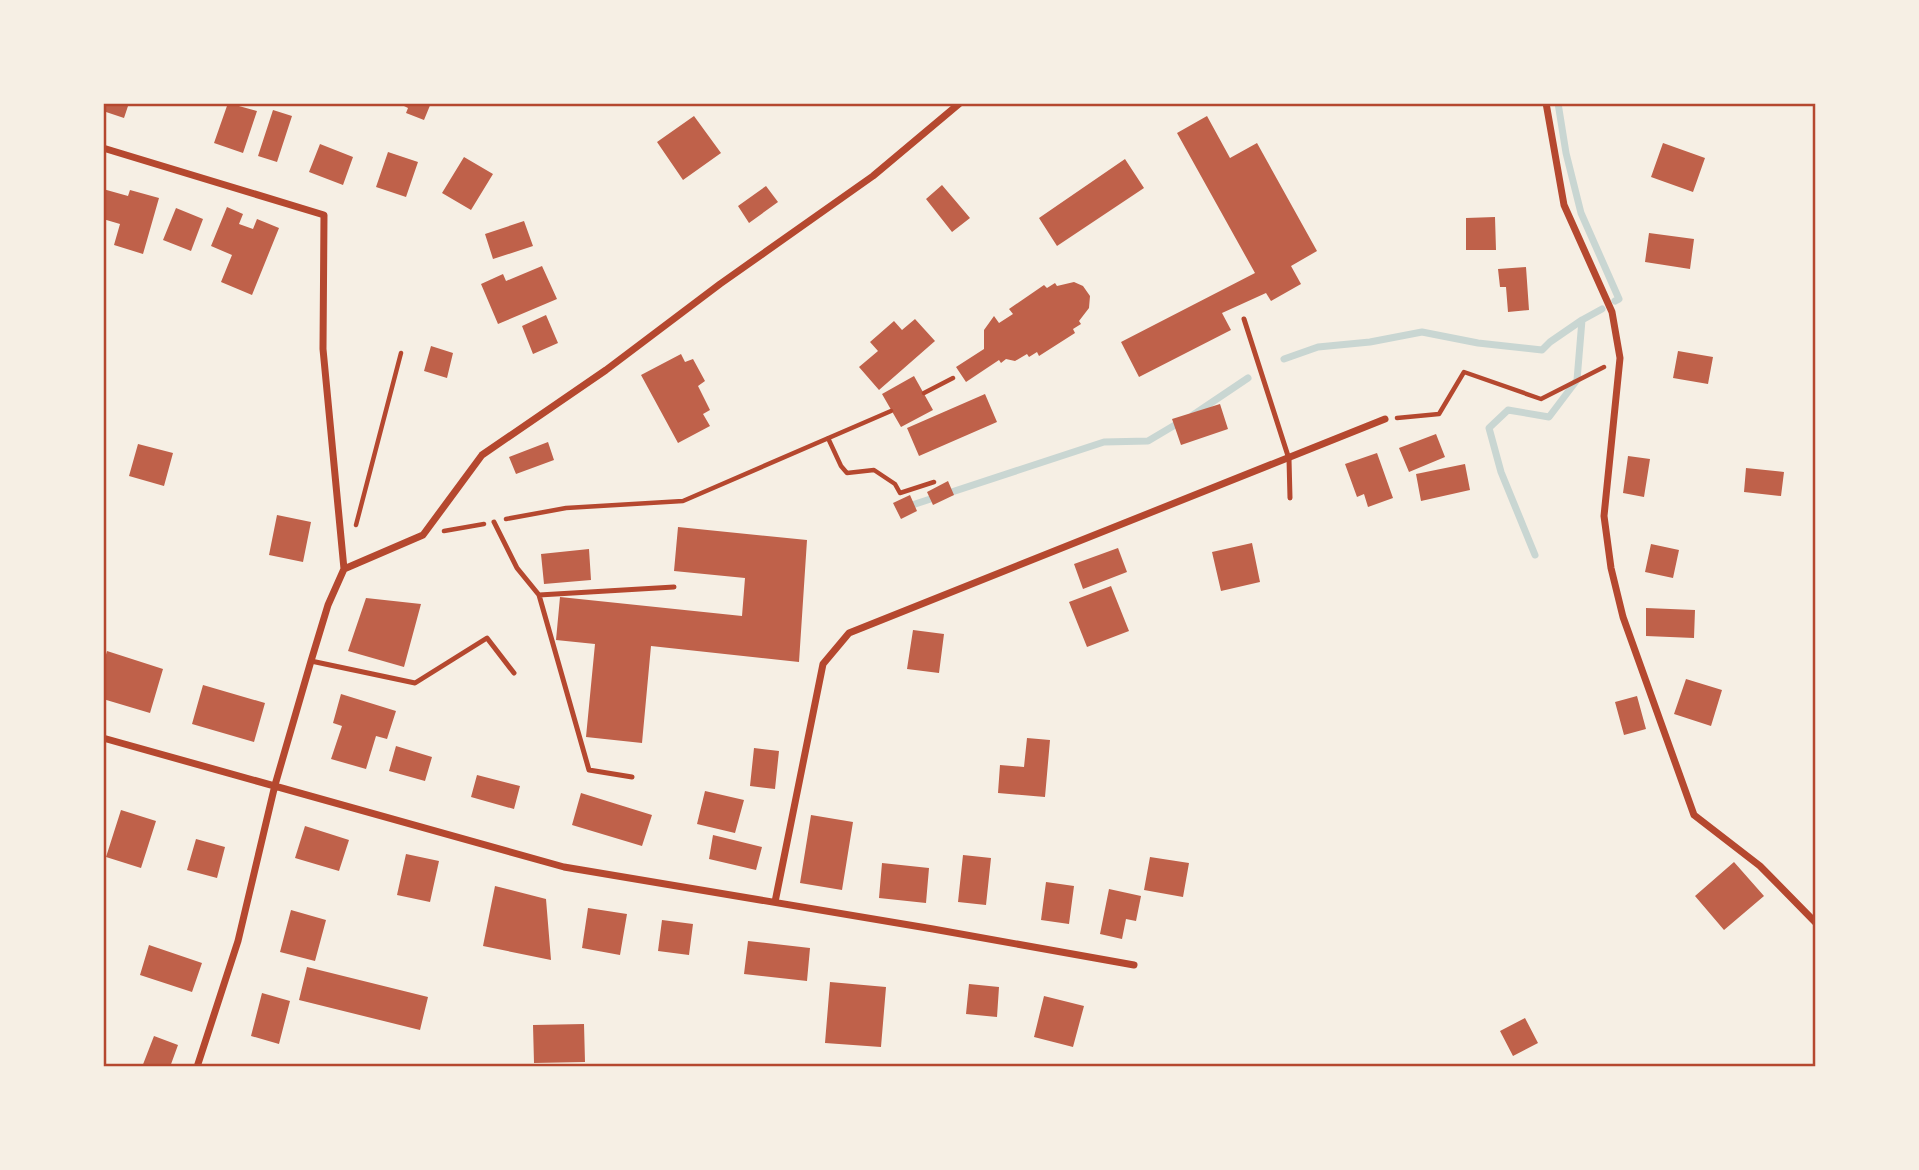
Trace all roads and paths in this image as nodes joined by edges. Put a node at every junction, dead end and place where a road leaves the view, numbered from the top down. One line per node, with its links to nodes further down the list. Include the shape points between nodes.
1 (960, 103): 17 (street, via 873,176 482,455)
2 (1546, 103): 6 (street, via 1564,205 1612,312)
3 (103, 148): 18 (street, via 324,215 323,349)
4 (1244, 319): 12 (lane)
5 (401, 353): 16 (path)
6 (1620, 358): 10 (path, via 1541,399 1464,372 1438,414); 27 (street, via 1604,516 1611,568 1634,650 1694,815 1760,866)
7 (953, 377): 8 (path)
8 (924, 393)
9 (891, 411): 11 (path)
10 (1385, 419): 12 (street)
11 (828, 438): 13 (path, via 847,473 874,470 900,493); 15 (path, via 684,501 565,508)
12 (1289, 459): 14 (lane); 26 (street, via 849,633 823,664)
13 (934, 482)
14 (1290, 498)
15 (494, 522): 17 (path); 20 (lane, via 517,568)
16 (354, 531)
17 (423, 535): 18 (street)
18 (344, 569): 21 (street)
19 (674, 587): 20 (lane)
20 (539, 595): 24 (lane, via 589,770)
21 (311, 661): 22 (lane, via 415,683 486,638); 25 (street)
22 (513, 673)
23 (103, 737): 25 (street)
24 (632, 777)
25 (275, 785): 26 (street, via 564,867); 29 (street, via 238,941)
26 (775, 902): 28 (street)
27 (1816, 923)
28 (1134, 965)
29 (197, 1067)

